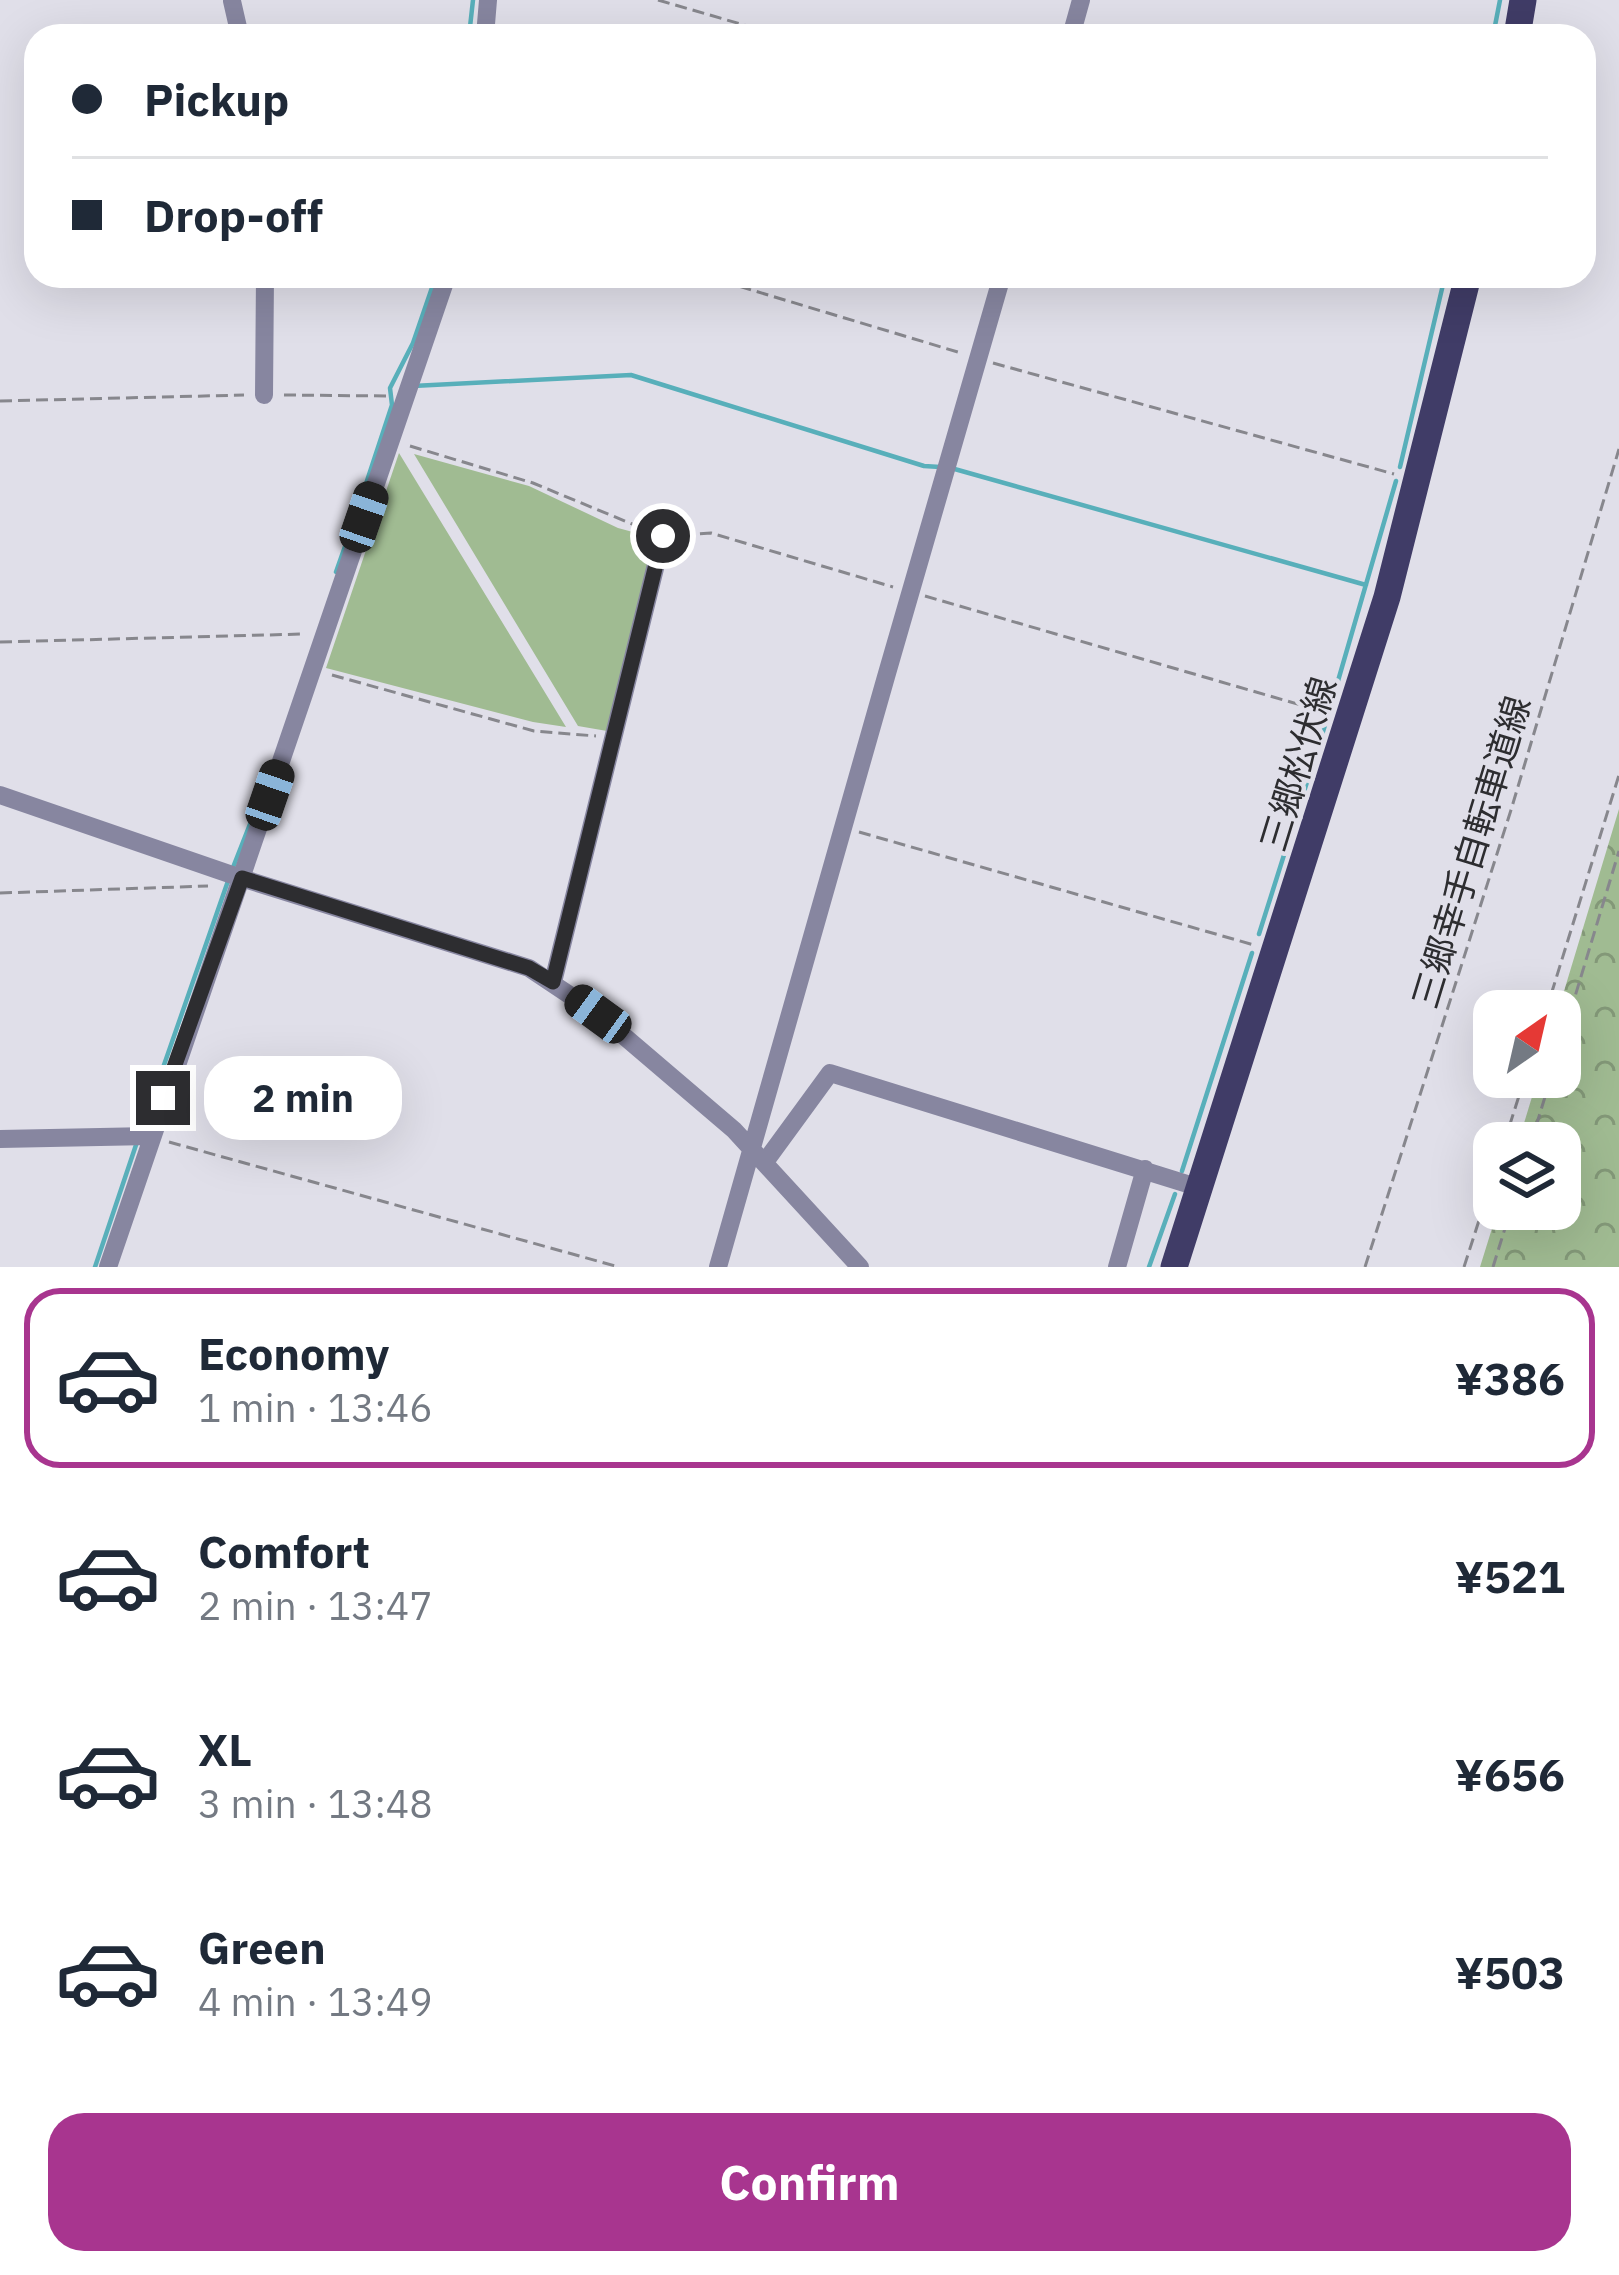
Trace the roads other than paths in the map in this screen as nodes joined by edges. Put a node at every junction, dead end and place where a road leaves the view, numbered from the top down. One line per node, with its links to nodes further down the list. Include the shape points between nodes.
1 (266, 288): 5 (street)
2 (443, 288): 8 (street)
3 (998, 288): 12 (street, via 908,592)
4 (1465, 288): 14 (main road, 三郷松伏線, via 1350,719)
5 (264, 394)
6 (663, 536): 9 (street)
7 (0, 795): 8 (street)
8 (242, 878): 9 (street); 10 (street)
9 (553, 982): 12 (street)
10 (150, 1136): 11 (street); 15 (street)
11 (0, 1139)
12 (759, 1154): 13 (street, via 830,1073); 16 (street); 17 (street)
13 (1145, 1169): 14 (street); 18 (street)
14 (1197, 1187): 19 (main road, 三郷松伏線)
15 (108, 1267)
16 (718, 1267)
17 (860, 1267)
18 (1117, 1267)
19 (1174, 1267)

